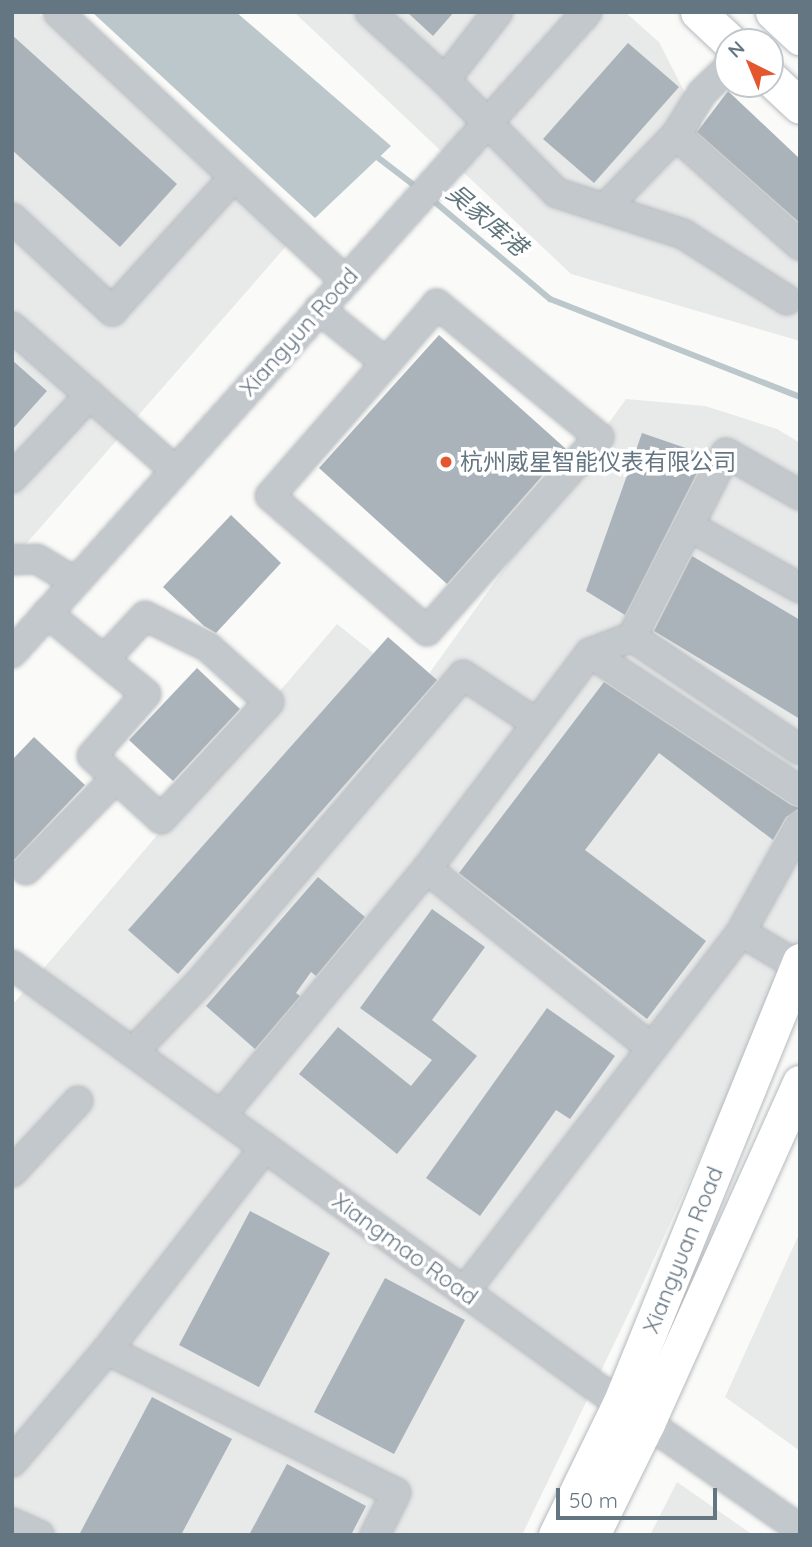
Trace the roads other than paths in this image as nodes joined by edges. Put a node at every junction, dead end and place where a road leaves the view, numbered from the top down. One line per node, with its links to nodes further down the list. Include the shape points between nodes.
1 (58, 12): 14 (street)
2 (370, 12): 9 (street)
3 (498, 12): 9 (street)
4 (587, 12): 18 (street, Xiangyun Road)
5 (698, 12): 7 (main road)
6 (773, 12): 8 (main road)
7 (715, 28)
8 (800, 37)
9 (445, 80): 15 (street, via 557,193)
10 (714, 81): 13 (street)
11 (784, 91): 12 (main road)
12 (800, 106)
13 (676, 135): 15 (street); 17 (street)
14 (234, 177): 16 (street, via 112,311); 18 (street)
15 (605, 208): 19 (street, via 683,234)
16 (12, 218)
17 (800, 245)
18 (345, 281): 20 (street, Xiangyun Road)
19 (787, 300)
20 (319, 309): 22 (street); 24 (street, Xiangyun Road)
21 (12, 327): 23 (street)
22 (386, 363): 22 (street, via 270,496 427,631 598,437 437,304)
23 (90, 395): 24 (street); 25 (street)
24 (175, 470): 29 (street, Xiangyun Road)
25 (12, 478)
26 (800, 495): 27 (street, via 726,453)
27 (689, 526): 30 (street); 32 (street)
28 (12, 560): 29 (street, via 37,559)
29 (75, 582): 31 (street, Xiangyun Road)
30 (800, 587)
31 (47, 613): 33 (street, Xiangyun Road); 35 (street)
32 (632, 637): 34 (street); 37 (street)
33 (12, 653)
34 (590, 653): 36 (street); 39 (street)
35 (104, 660): 38 (street, via 146,694 92,756); 38 (street, via 145,617 208,647 269,702 161,819)
36 (536, 723): 41 (street); 47 (street, via 463,675 201,981)
37 (800, 750)
38 (116, 778): 42 (street)
39 (800, 791)
40 (800, 825): 43 (street)
41 (427, 869): 46 (street); 50 (street)
42 (26, 870)
43 (741, 932): 44 (street); 46 (street)
44 (799, 964): 55 (main road, Xiangyuan Road)
45 (12, 965): 47 (street, Xiangmao Road)
46 (651, 1048): 53 (street)
47 (133, 1052): 50 (street, Xiangmao Road)
48 (800, 1083): 55 (main road, Xiangyuan Road)
49 (78, 1101): 52 (street)
50 (221, 1116): 51 (street, Xiangmao Road)
51 (265, 1147): 53 (street, Xiangmao Road); 54 (street)
52 (12, 1171)
53 (464, 1292): 55 (street, Xiangmao Road)
54 (107, 1350): 56 (street); 60 (street, via 396,1493)
55 (634, 1413): 58 (street, Xiangmao Road); 61 (main road, Xiangyuan Road); 62 (main road, Xiangyuan Road)
56 (12, 1462)
57 (12, 1523): 59 (street)
58 (800, 1529)
59 (39, 1535)
60 (374, 1535)
61 (556, 1535)
62 (592, 1535)

